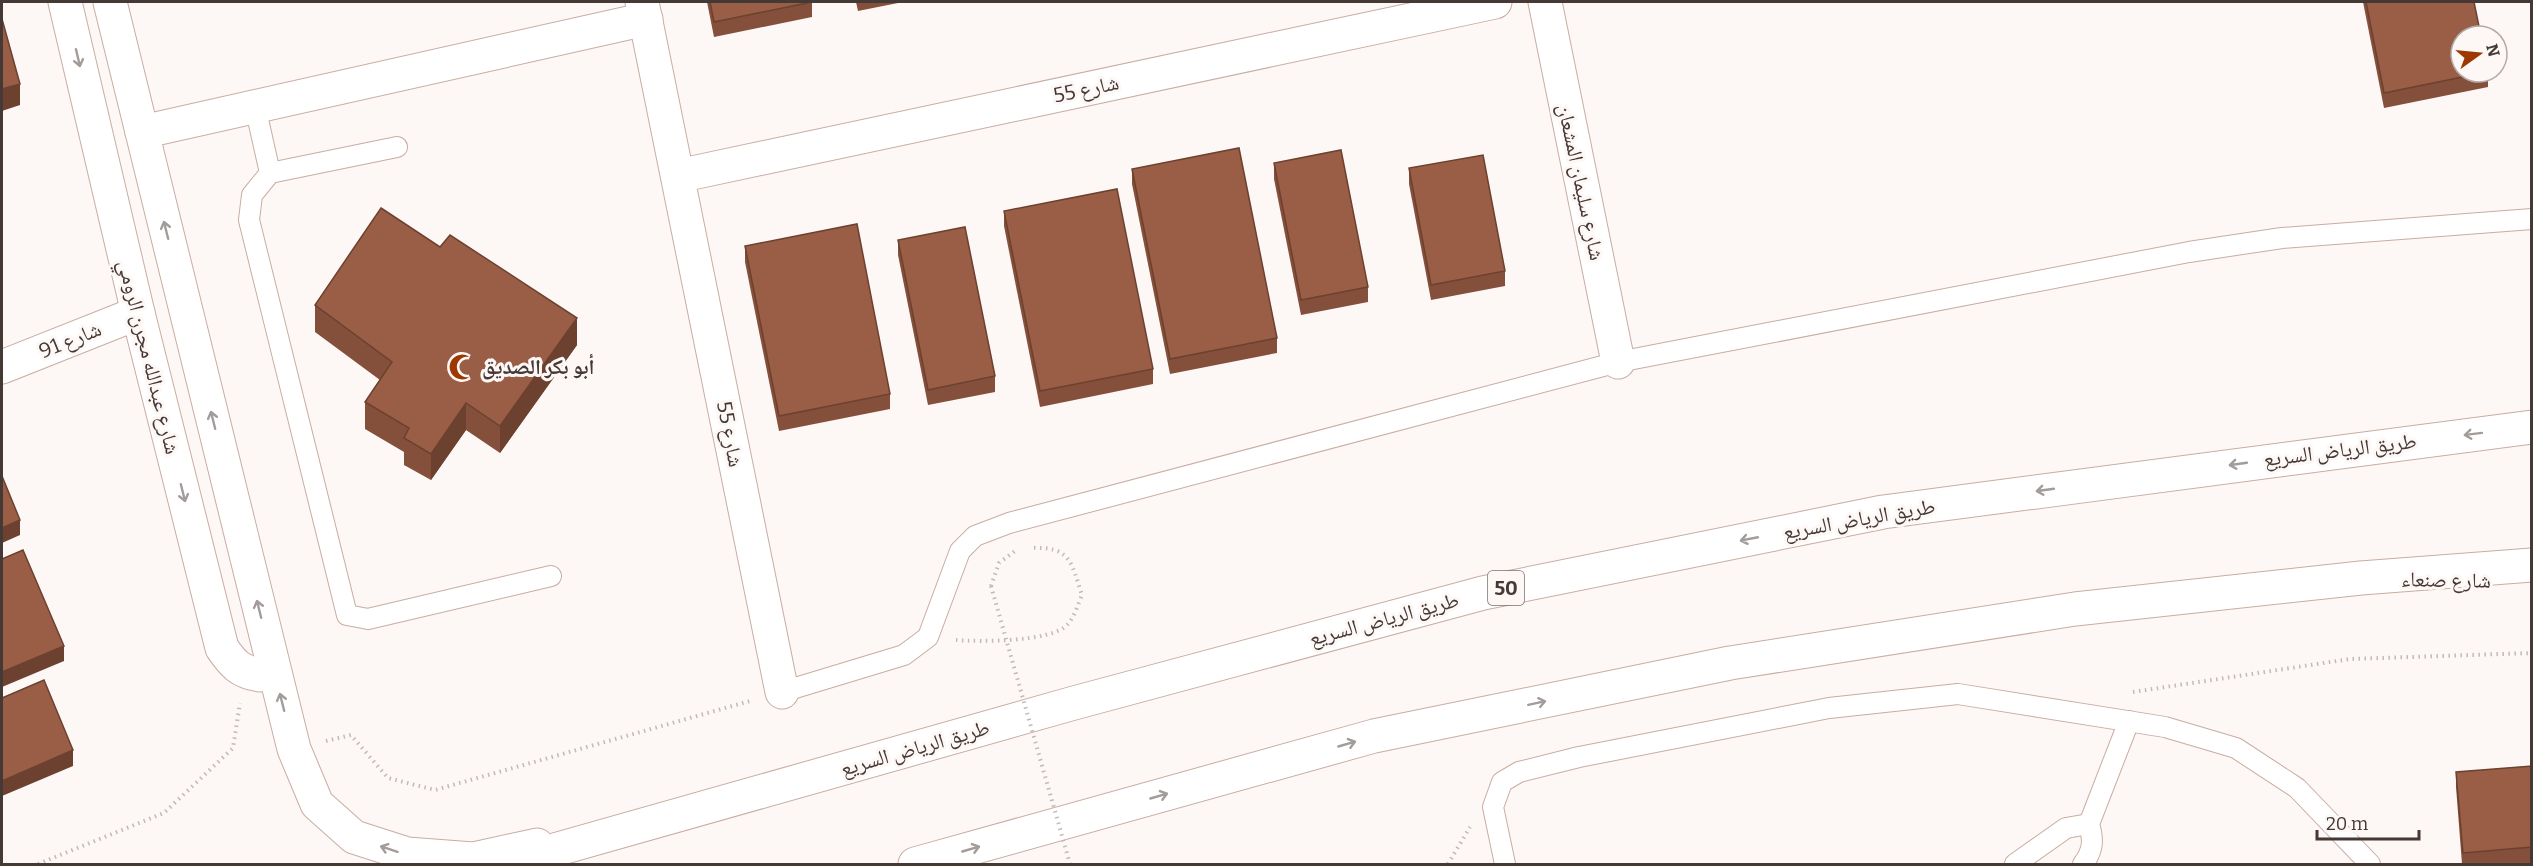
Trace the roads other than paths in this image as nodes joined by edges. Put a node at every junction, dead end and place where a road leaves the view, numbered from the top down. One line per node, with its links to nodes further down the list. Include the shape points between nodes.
1 (65, 2): 12 (main road, شارع عبدالله مجرن الرومي, one-way to 12)
2 (110, 2): 7 (main road, شارع عبدالله مجرن الرومي)
3 (1495, 2): 10 (main road, شارع 55)
4 (1545, 2): 13 (main road, شارع سليمان المشعان)
5 (644, 10): 6 (main road); 10 (main road, شارع 55)
6 (255, 106): 7 (main road); 9 (lane)
7 (142, 132): 20 (main road, شارع عبدالله مجرن الرومي, one-way to 7)
8 (397, 147): 9 (lane)
9 (270, 173): 17 (lane, via 252,195 249,220 347,615 368,619)
10 (678, 176): 21 (main road, شارع 55)
11 (2532, 219): 13 (lane, via 2282,238 2189,252)
12 (138, 313): 14 (main road, شارع 91); 20 (main road, شارع عبدالله مجرن الرومي, one-way to 20, via 222,648 232,664)
13 (1618, 362): 21 (lane, via 1021,520 975,536 960,551 928,637 904,655)
14 (2, 367)
15 (2532, 427): 23 (main road, طريق الرياض السريع / 50, one-way to 23, via 1883,512 1483,593)
16 (2532, 565): 18 (main road)
17 (551, 576)
18 (2361, 578): 19 (main road, شارع صنعاء); 26 (main road, one-way to 18, via 1374,736 1730,663 2075,609)
19 (2532, 581)
20 (259, 669): 23 (main road, شارع عبدالله مجرن الرومي, one-way to 20, via 473,859 407,854 354,837 317,804)
21 (782, 692)
22 (2129, 721): 24 (lane); 27 (lane, via 1958,694 1829,708 1579,757 1519,772 1502,782 1493,807); 30 (lane, via 2236,748 2297,788)
23 (673, 816): 25 (main road, طريق الرياض السريع / 50)
24 (2089, 824): 28 (lane, via 2066,828); 29 (lane, via 2092,849)
25 (505, 864)
26 (915, 864)
27 (1505, 864)
28 (2015, 864)
29 (2083, 864)
30 (2370, 864)

